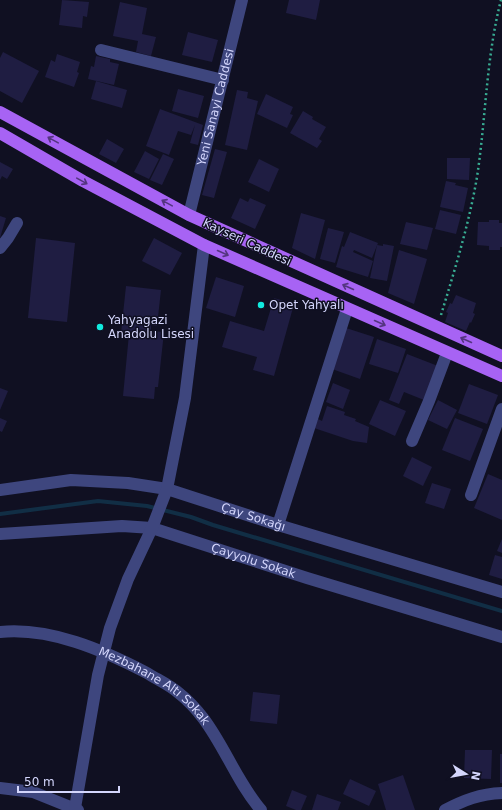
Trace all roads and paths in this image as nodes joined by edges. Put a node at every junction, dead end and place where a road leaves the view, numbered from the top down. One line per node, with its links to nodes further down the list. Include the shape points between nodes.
1 (242, 0): 4 (street, Yeni Sanayi Caddesi)
2 (501, 0): 12 (path, via 488,73 471,210)
3 (101, 50): 4 (street)
4 (223, 80): 7 (street, Yeni Sanayi Caddesi)
5 (0, 112): 7 (main road, Kayseri Caddesi, one-way to 5)
6 (0, 133): 9 (main road, Kayseri Caddesi, one-way to 9, via 83,181)
7 (189, 215): 12 (main road, Kayseri Caddesi, one-way to 7)
8 (17, 223): 10 (street)
9 (204, 245): 11 (main road, Kayseri Caddesi, one-way to 11); 19 (street, via 185,398)
10 (0, 248)
11 (347, 309): 13 (main road, Kayseri Caddesi, one-way to 13); 21 (street)
12 (437, 327): 14 (main road, Kayseri Caddesi, one-way to 12)
13 (447, 352): 15 (main road, Kayseri Caddesi); 17 (street)
14 (502, 356)
15 (502, 376)
16 (502, 409): 20 (street)
17 (412, 441)
18 (0, 490): 19 (street, Çay Sokağı, via 71,480 128,483)
19 (167, 491): 21 (street, Çay Sokağı); 22 (street)
20 (471, 495)
21 (278, 525): 24 (street, Çay Sokağı)
22 (152, 528): 23 (street, Çayyolu Sokak, via 122,526); 26 (street, Çayyolu Sokak); 27 (street, via 128,579)
23 (0, 534)
24 (502, 592)
25 (0, 632): 27 (street, Mezbahane Altı Sokak, via 44,634)
26 (502, 637)
27 (103, 652): 30 (street); 31 (street, Mezbahane Altı Sokak, via 165,684 190,703 204,719 246,791)
28 (0, 788): 30 (street, via 34,792)
29 (502, 793): 32 (street, via 476,796)
30 (77, 809)
31 (261, 810)
32 (445, 810)

